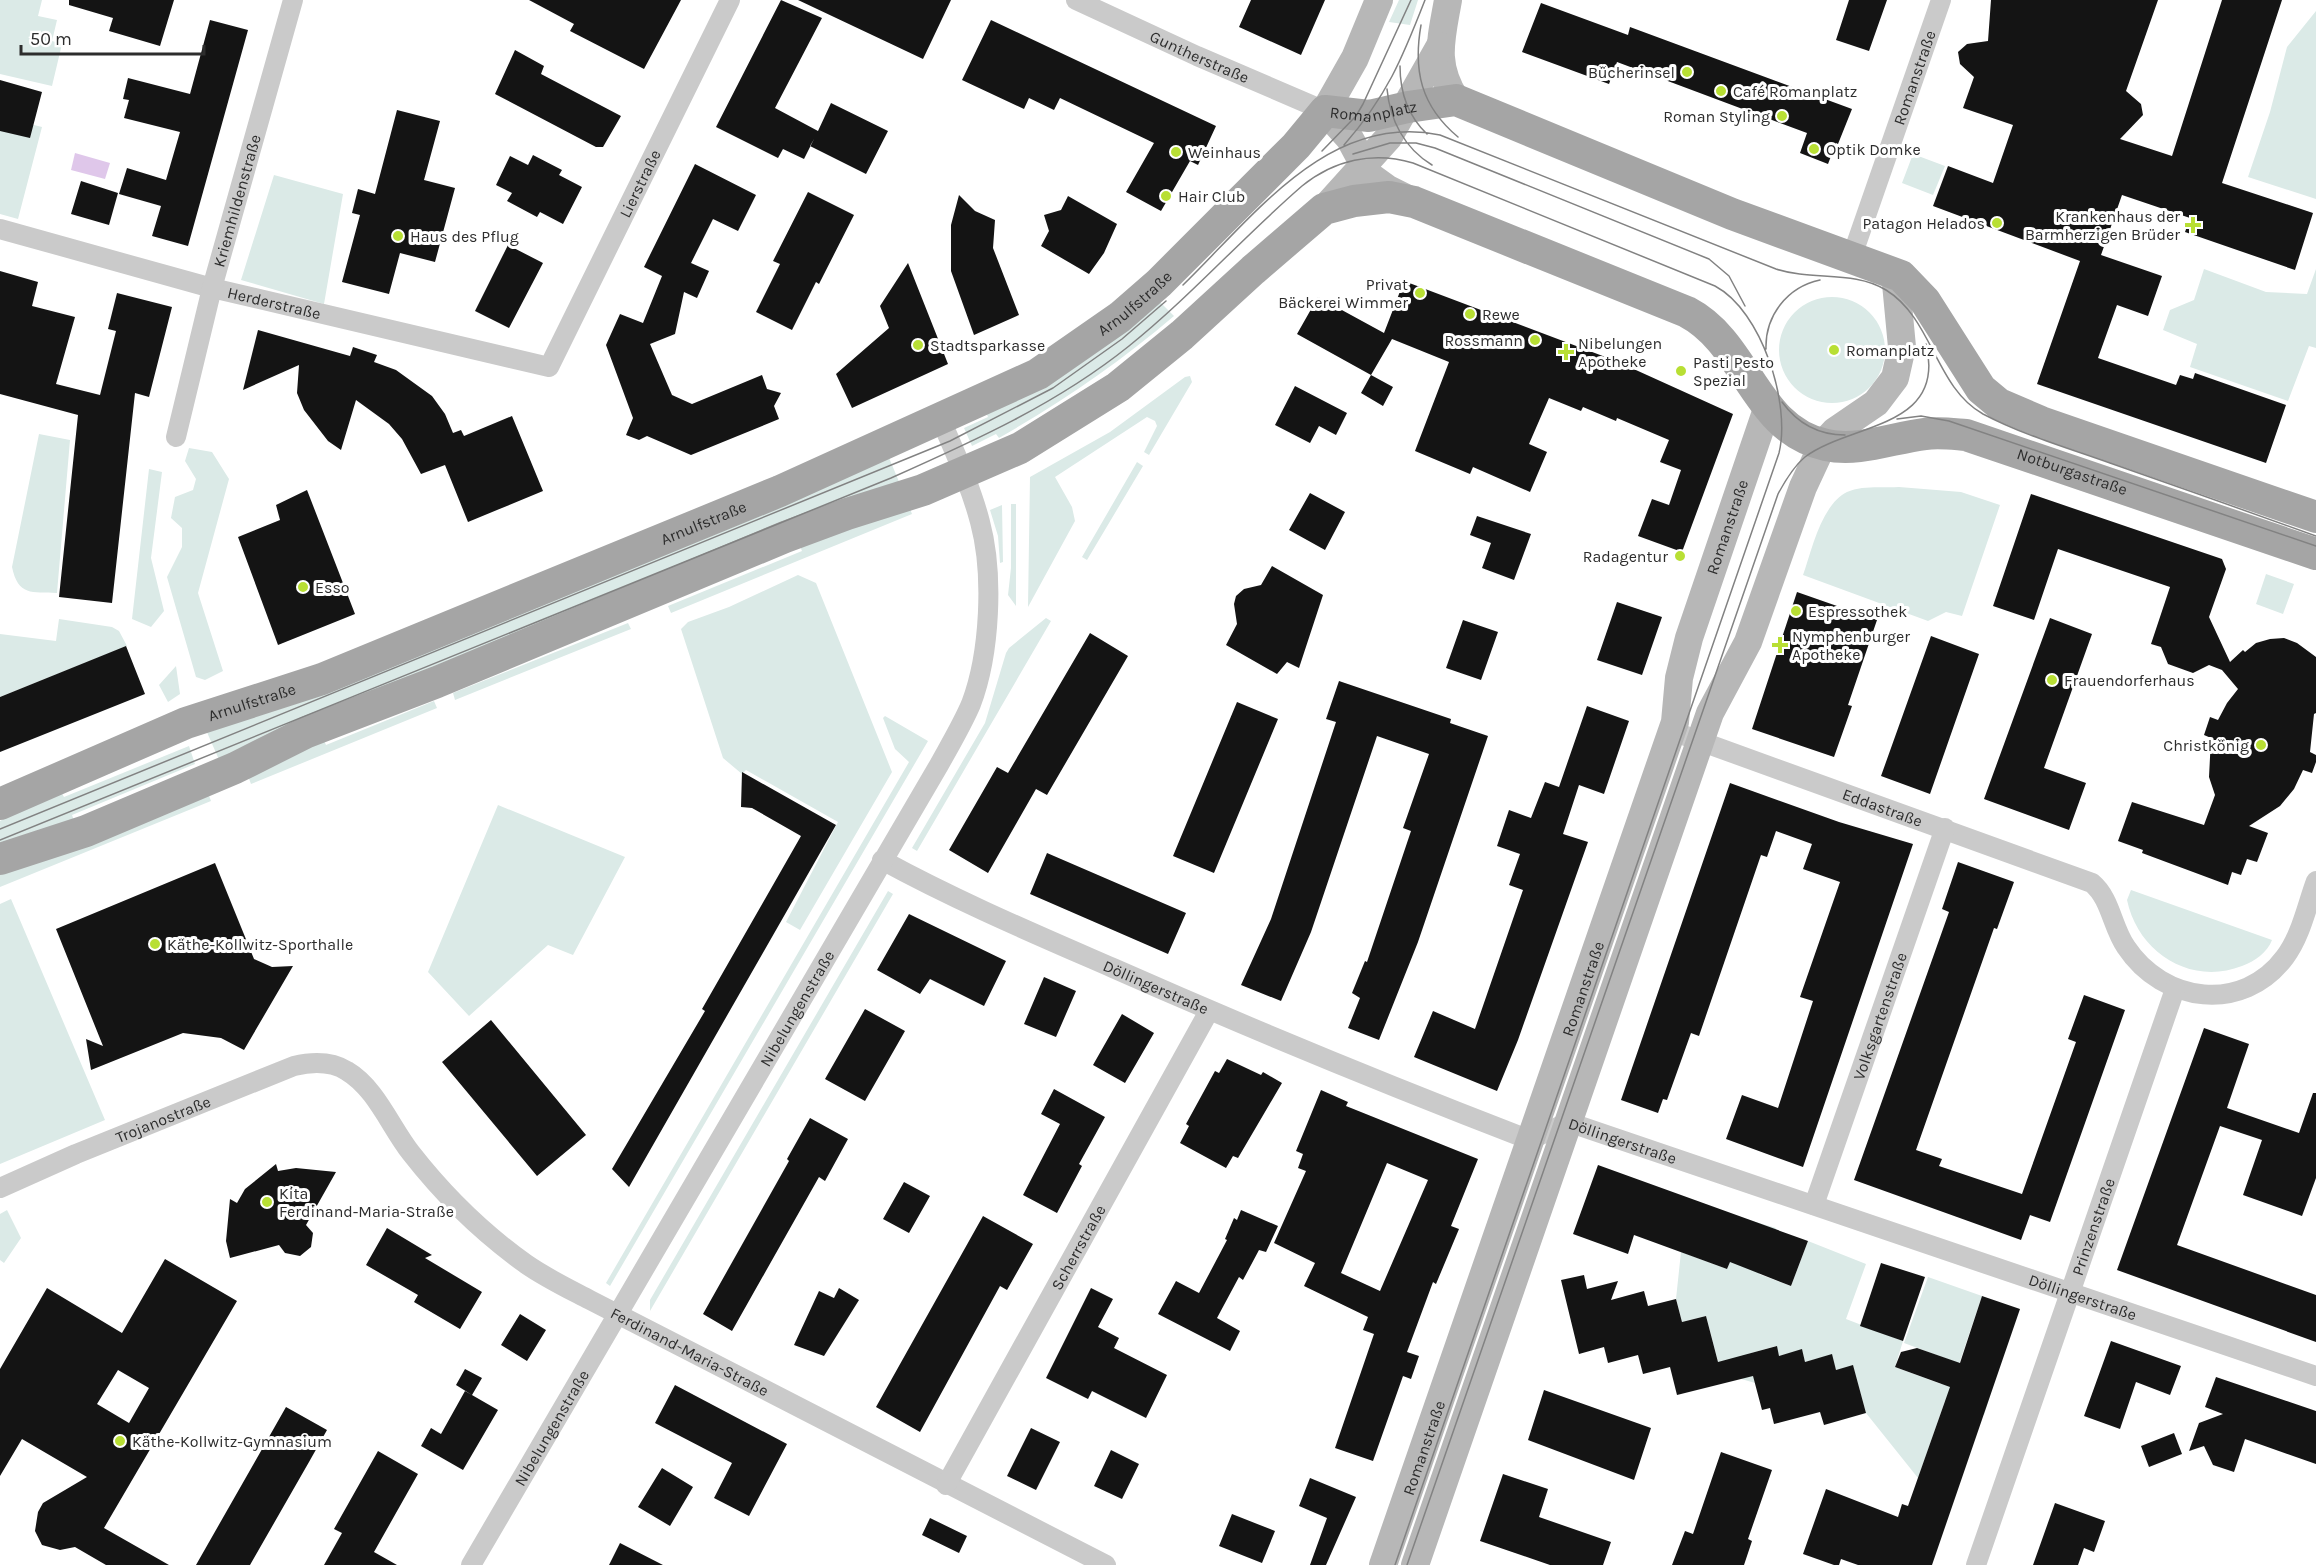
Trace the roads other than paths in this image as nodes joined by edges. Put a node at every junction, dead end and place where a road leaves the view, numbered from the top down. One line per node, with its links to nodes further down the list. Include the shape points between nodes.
1 (293, 0): 17 (street, Kriemhildenstraße)
2 (730, 0): 18 (street, Lierstraße)
3 (1076, 0): 10 (street, Guntherstraße)
4 (1379, 0): 10 (main road, via 1355,58)
5 (1448, 0): 7 (main road)
6 (1941, 0): 15 (street, Romanstraße)
7 (1440, 46): 8 (main road, via 1440,66); 9 (main road)
8 (1456, 100): 9 (main road, Romanplatz); 15 (main road, Romanplatz, via 1742,218)
9 (1408, 106): 10 (main road, Romanplatz, via 1369,116); 11 (main road)
10 (1325, 111): 11 (main road, Romanplatz, via 1350,139); 20 (main road, Arnulfstraße, via 1296,146 1195,248 1120,317 1038,374)
11 (1364, 168): 12 (main road, Romanplatz, via 1389,189); 13 (main road)
12 (1414, 202): 13 (main road, via 1389,197); 19 (main road, Romanplatz, via 1697,317 1735,356)
13 (1324, 209): 23 (main road, via 1118,387 1020,448)
14 (0, 229): 17 (street, Herderstraße)
15 (1852, 256): 16 (main road, Romanplatz)
16 (1895, 273): 22 (main road, via 1902,347 1895,378 1876,403 1831,434); 24 (main road, Romanplatz, via 1908,280 1925,301 1976,381 1999,404)
17 (212, 288): 18 (street, Herderstraße); 21 (street, Kriemhildenstraße)
18 (549, 367)
19 (1767, 409): 22 (main road, Romanplatz, via 1800,435); 26 (main road, Romanstraße, via 1689,638)
20 (941, 420): 23 (street, Nibelungenstraße); 28 (main road, Arnulfstraße, via 780,491 322,679 186,723)
21 (176, 437)
22 (1823, 444): 25 (main road, Notburgastraße, via 1845,447 1926,434 1966,435); 27 (main road, Romanstraße, via 1803,487 1748,642 1722,687)
23 (963, 473): 30 (main road, via 786,537 307,732 236,768 86,831); 31 (street, Nibelungenstraße, via 981,525 986,561 987,599 980,674 951,743)
24 (2316, 517)
25 (2316, 554)
26 (1672, 731): 27 (street, Eddastraße); 37 (main road, Romanstraße)
27 (1699, 741): 29 (street, Eddastraße); 36 (main road, Romanstraße)
28 (0, 804)
29 (1945, 828): 33 (street, Eddastraße, via 2092,883 2102,891 2126,947 2150,975); 39 (street, Volksgartenstraße)
30 (0, 860)
31 (882, 860): 34 (street, Döllingerstraße, via 962,901); 41 (street, Nibelungenstraße)
32 (2316, 881): 33 (street, via 2286,957 2257,983 2218,994 2192,994)
33 (2175, 989): 40 (street, Prinzenstraße)
34 (1209, 1011): 37 (street, Döllingerstraße); 43 (street, Scherrstraße)
35 (330, 1065): 38 (street, Trojanostraße, via 311,1062 294,1066); 41 (street, Ferdinand-Maria-Straße, via 347,1071 362,1084 411,1153 495,1239 527,1264)
36 (1568, 1122): 37 (street, Döllingerstraße); 39 (street, Döllingerstraße); 47 (main road, Romanstraße)
37 (1530, 1140): 46 (main road, Romanstraße)
38 (0, 1188)
39 (1814, 1205): 40 (street, Döllingerstraße)
40 (2070, 1292): 42 (street, Döllingerstraße); 48 (street, Prinzenstraße)
41 (618, 1314): 43 (street, Ferdinand-Maria-Straße); 44 (street, Nibelungenstraße)
42 (2316, 1376)
43 (946, 1485): 45 (street, Ferdinand-Maria-Straße)
44 (471, 1565)
45 (1106, 1565)
46 (1383, 1565)
47 (1415, 1565)
48 (1976, 1565)

